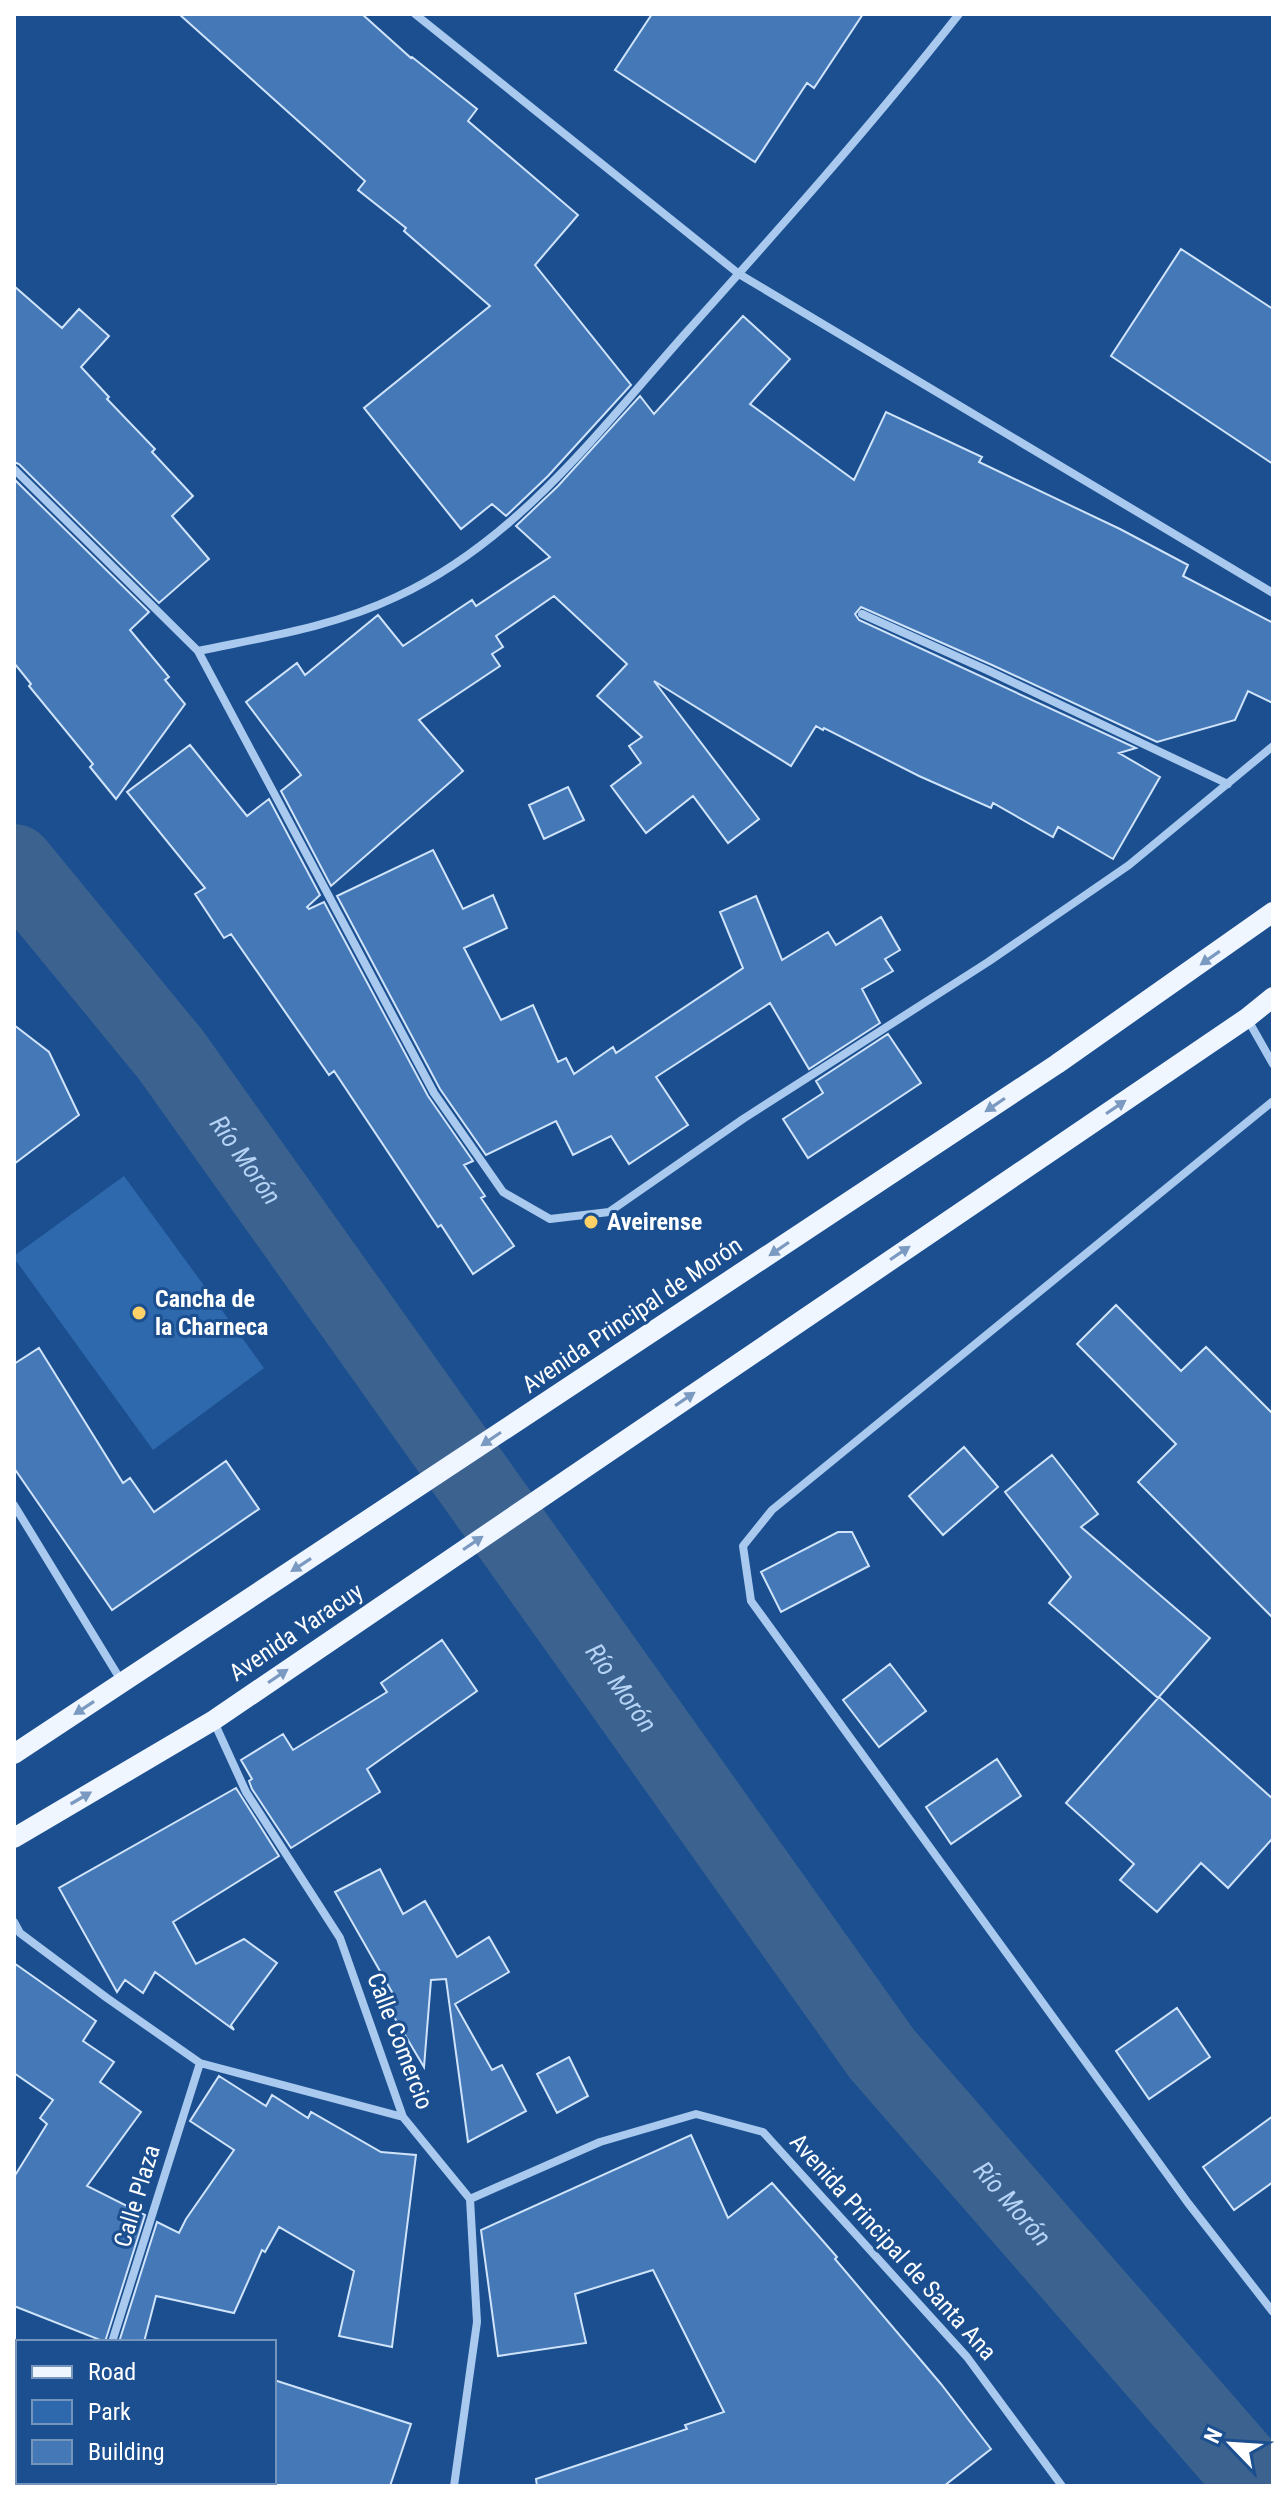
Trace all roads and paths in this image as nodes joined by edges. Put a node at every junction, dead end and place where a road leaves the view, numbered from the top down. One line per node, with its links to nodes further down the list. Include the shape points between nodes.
1 (415, 14): 3 (street)
2 (959, 14): 3 (street, via 886,107)
3 (739, 274): 5 (street); 7 (street, via 542,495 456,563 396,597 323,625)
4 (14, 469): 7 (street)
5 (1273, 593)
6 (862, 614): 9 (street)
7 (198, 651): 9 (street, via 434,1093 503,1192 550,1219 609,1212 1129,865)
8 (1273, 746): 9 (street)
9 (1228, 784)
10 (1273, 912): 16 (main road, Avenida Principal de Morón, one-way to 16, via 1044,1073)
11 (1273, 997): 12 (main road)
12 (1247, 1018): 13 (street); 17 (main road, Avenida Yaracuy, one-way to 12)
13 (1273, 1064)
14 (1273, 1101): 24 (street, via 772,1510 743,1546 751,1601 1188,2203)
15 (14, 1505): 16 (street)
16 (122, 1683): 18 (main road, Avenida Principal de Morón, one-way to 18)
17 (214, 1720): 19 (main road, one-way to 17); 22 (street, Calle Comercio, via 246,1792 340,1938)
18 (14, 1754)
19 (14, 1838)
20 (14, 1922): 21 (street, via 20,1933)
21 (200, 2063): 22 (street); 25 (street, Calle Plaza)
22 (403, 2117): 23 (street, Calle Comercio)
23 (470, 2199): 26 (street, via 477,2322); 27 (street, Avenida Principal de Santa Ana, via 600,2142 696,2114 763,2132 967,2357)
24 (1273, 2312)
25 (113, 2340)
26 (454, 2486)
27 (1062, 2486)

